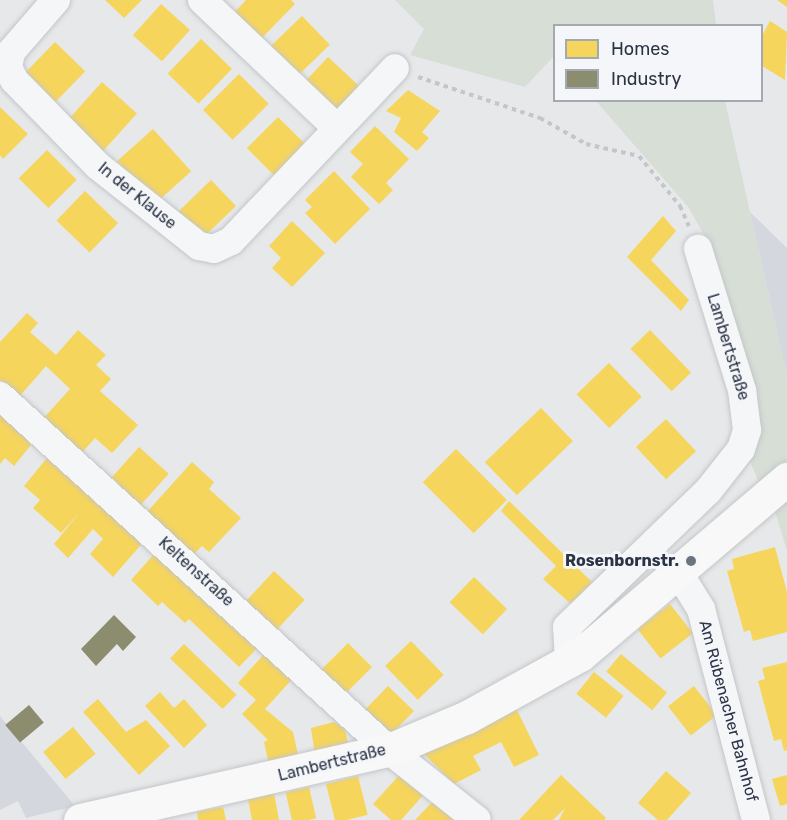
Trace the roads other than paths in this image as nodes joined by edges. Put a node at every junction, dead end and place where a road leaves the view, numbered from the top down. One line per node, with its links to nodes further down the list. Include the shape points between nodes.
1 (56, 0): 4 (street, In der Klause, via 10,52 8,67 14,80 98,166 199,246 214,249 231,241)
2 (202, 0): 4 (street)
3 (395, 68): 4 (street, In der Klause)
4 (336, 127)
5 (698, 249): 9 (street, Lambertstraße, via 744,399 747,430 741,449 708,491 567,627)
6 (0, 396): 10 (street, Keltenstraße)
7 (787, 479): 8 (main road, Lambertstraße)
8 (678, 573): 9 (main road, Lambertstraße); 13 (street, Am Rübenacher Bahnhof, via 701,609)
9 (569, 662): 10 (main road, Lambertstraße, via 467,717)
10 (389, 750): 11 (main road, Lambertstraße); 12 (street, Keltenstraße)
11 (80, 820)
12 (477, 820)
13 (756, 820)

